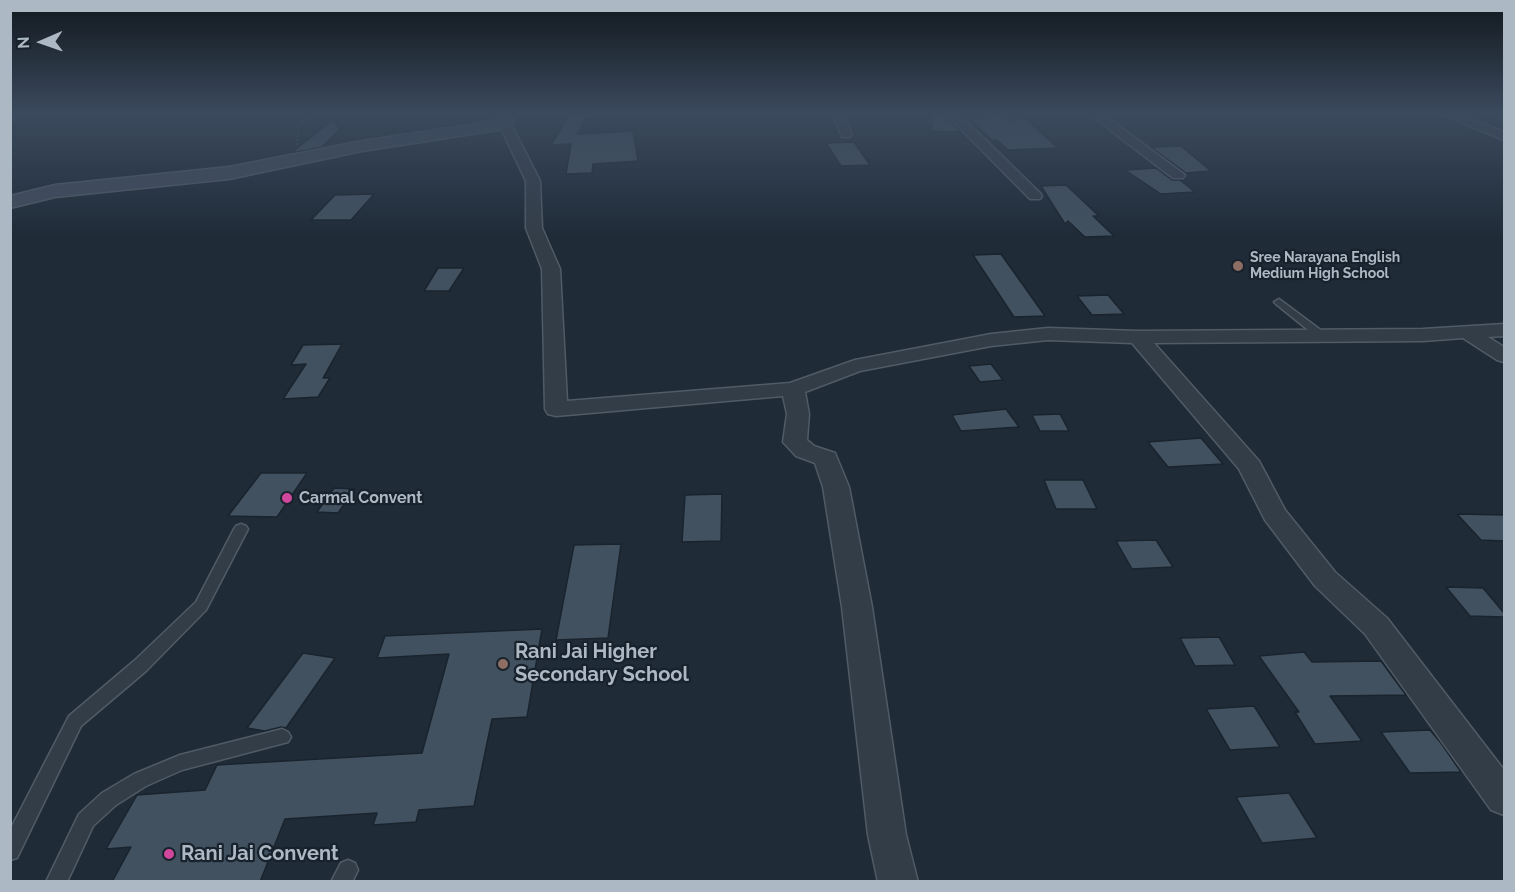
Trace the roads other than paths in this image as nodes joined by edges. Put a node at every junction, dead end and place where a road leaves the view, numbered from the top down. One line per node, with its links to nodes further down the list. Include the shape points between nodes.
1 (311, 156): 7 (street, via 229,173 55,191)
2 (522, 156): 14 (street, via 533,181 534,228 550,269 556,409)
3 (994, 156): 6 (street)
4 (1152, 156): 5 (street)
5 (1178, 175)
6 (1035, 196)
7 (10, 202)
8 (1279, 302): 11 (lane)
9 (1504, 330): 10 (street)
10 (1467, 332): 11 (street); 13 (street)
11 (1322, 336): 12 (street)
12 (1138, 337): 14 (street, via 1048,334 991,340 855,366); 17 (street, via 1250,466 1274,514 1325,579 1376,626)
13 (1504, 356)
14 (794, 389): 20 (street, via 798,414 795,442 805,451 826,458 836,487 857,607 887,835)
15 (241, 529): 18 (lane, via 201,606 140,666 75,721)
16 (282, 737): 19 (lane, via 180,763 109,799 86,820)
17 (1504, 798)
18 (10, 851)
19 (56, 882)
20 (898, 882)

